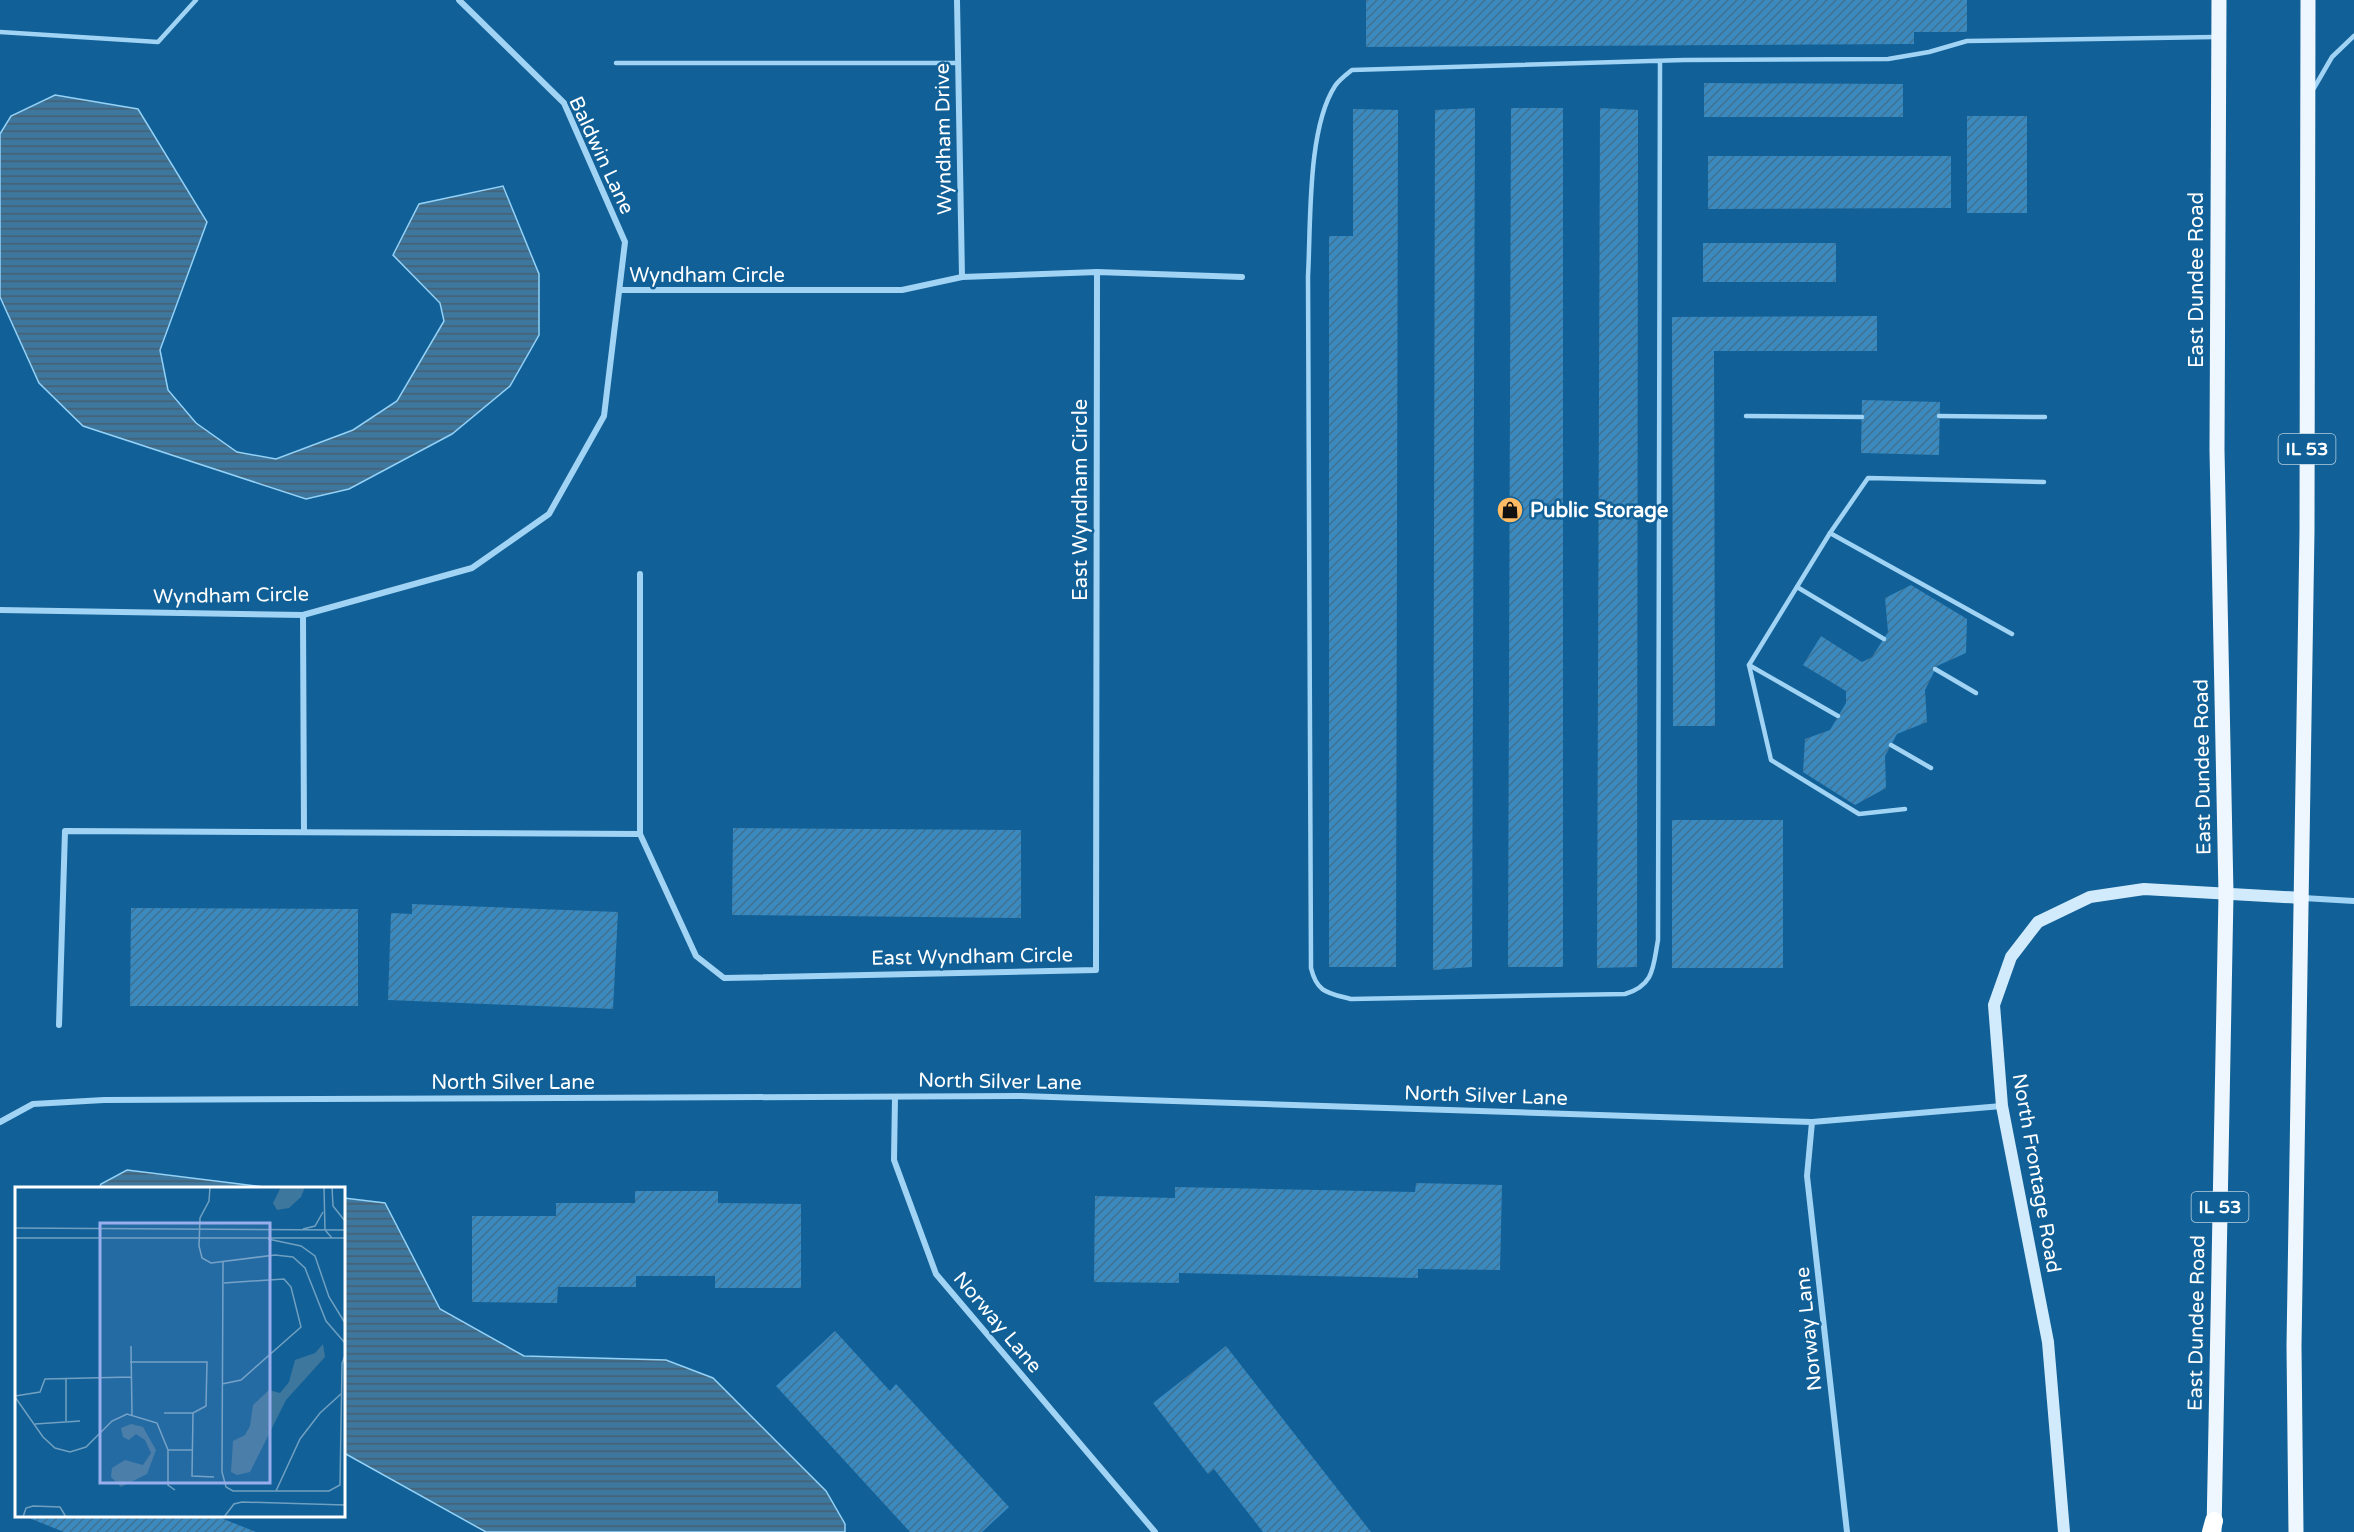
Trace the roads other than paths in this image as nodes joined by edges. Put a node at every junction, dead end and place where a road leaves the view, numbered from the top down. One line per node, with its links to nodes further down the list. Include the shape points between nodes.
1 (196, 0): 6 (lane, via 158,42)
2 (459, 0): 16 (street, Baldwin Lane, via 564,103 625,242)
3 (957, 0): 11 (street, Wyndham Drive)
4 (2218, 0): 8 (main road, East Dundee Road / IL 53)
5 (2308, 0): 12 (main road, IL 53)
6 (0, 32)
7 (2354, 36): 12 (lane, via 2332,57)
8 (2218, 37): 9 (lane, via 1966,41 1888,59); 38 (main road, East Dundee Road / IL 53, via 2217,450)
9 (1660, 61): 9 (lane, via 1352,70 1336,84 1323,111 1314,166 1308,276 1311,968 1315,983 1326,993 1351,999 1625,993 1640,989 1651,975 1658,940)
10 (616, 63): 11 (lane)
11 (958, 63): 14 (street, Wyndham Drive)
12 (2308, 98): 39 (main road, IL 53)
13 (1097, 272): 14 (street, Wyndham Circle); 15 (street, Wyndham Circle); 37 (street, East Wyndham Circle, via 1096,970 724,978 696,956)
14 (962, 277): 16 (street, Wyndham Circle, via 902,290)
15 (1242, 277)
16 (620, 290): 26 (street, Wyndham Circle, via 604,416 549,514 472,568)
17 (1746, 416): 19 (lane)
18 (1939, 416): 20 (lane)
19 (1862, 417)
20 (2045, 417)
21 (2044, 482): 22 (lane, via 1868,478)
22 (1830, 534): 24 (lane); 27 (lane)
23 (640, 574): 37 (street, East Wyndham Circle)
24 (1797, 587): 28 (lane); 29 (lane)
25 (0, 610): 26 (street, Wyndham Circle)
26 (303, 615): 36 (street)
27 (2012, 634)
28 (1884, 639)
29 (1749, 665): 32 (lane); 35 (lane, via 1771,760 1859,814)
30 (1935, 669): 31 (lane)
31 (1976, 693)
32 (1838, 716)
33 (1891, 746): 34 (lane)
34 (1931, 768)
35 (1905, 809)
36 (304, 832): 37 (street); 41 (street, via 65,831)
37 (639, 834)
38 (2226, 894): 39 (street, North Frontage Road); 43 (street, North Frontage Road, via 2145,889 2090,897 2038,922 2011,957 1994,1005); 46 (main road, East Dundee Road / IL 53)
39 (2303, 898): 40 (street); 50 (main road, IL 53, via 2294,1346)
40 (2354, 901)
41 (59, 1025)
42 (895, 1097): 44 (street, North Silver Lane, via 104,1100 33,1104); 45 (street, North Silver Lane, via 1033,1097); 47 (street, Norway Lane, via 894,1160 936,1274)
43 (2002, 1106): 45 (street, North Silver Lane); 49 (street, North Frontage Road, via 2048,1342)
44 (0, 1122)
45 (1812, 1122): 48 (street, Norway Lane, via 1807,1176)
46 (2213, 1528)
47 (1155, 1532)
48 (1847, 1532)
49 (2064, 1532)
50 (2296, 1532)

